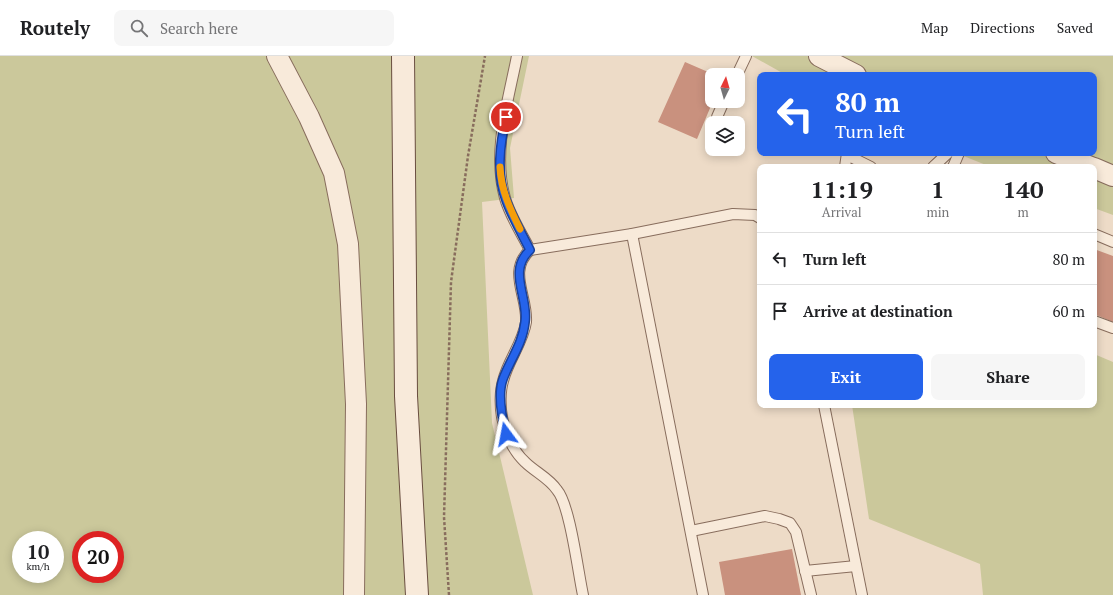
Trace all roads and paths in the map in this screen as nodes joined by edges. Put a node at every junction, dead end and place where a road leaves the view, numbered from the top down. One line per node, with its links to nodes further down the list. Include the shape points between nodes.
1 (277, 56): 28 (street, via 309,117 334,173 348,244 356,404)
2 (403, 56): 29 (main road, via 406,396)
3 (485, 56): 30 (path, via 451,282 444,517)
4 (517, 56): 21 (lane, via 501,147 501,180 506,200)
5 (746, 56): 7 (lane)
6 (819, 56): 8 (street)
7 (740, 68)
8 (850, 72)
9 (851, 156): 12 (lane)
10 (945, 156): 13 (lane)
11 (1064, 156): 14 (street)
12 (865, 164)
13 (936, 164)
14 (1084, 164)
15 (1097, 169): 16 (street)
16 (1113, 176)
17 (757, 216): 18 (lane, via 733,214)
18 (632, 234): 21 (lane); 25 (lane)
19 (1097, 235): 20 (lane)
20 (1113, 242)
21 (530, 250): 31 (lane, via 524,255 518,280 526,322 503,380 502,416 506,434 515,450 558,490 565,505)
22 (1097, 322): 23 (lane)
23 (1113, 328)
24 (825, 408): 26 (lane)
25 (691, 530): 27 (lane, via 765,516 779,518 790,523 796,532); 32 (lane)
26 (856, 566): 27 (lane); 34 (lane)
27 (805, 571): 33 (lane)
28 (354, 595)
29 (417, 595)
30 (449, 595)
31 (582, 595)
32 (703, 595)
33 (811, 595)
34 (862, 595)

